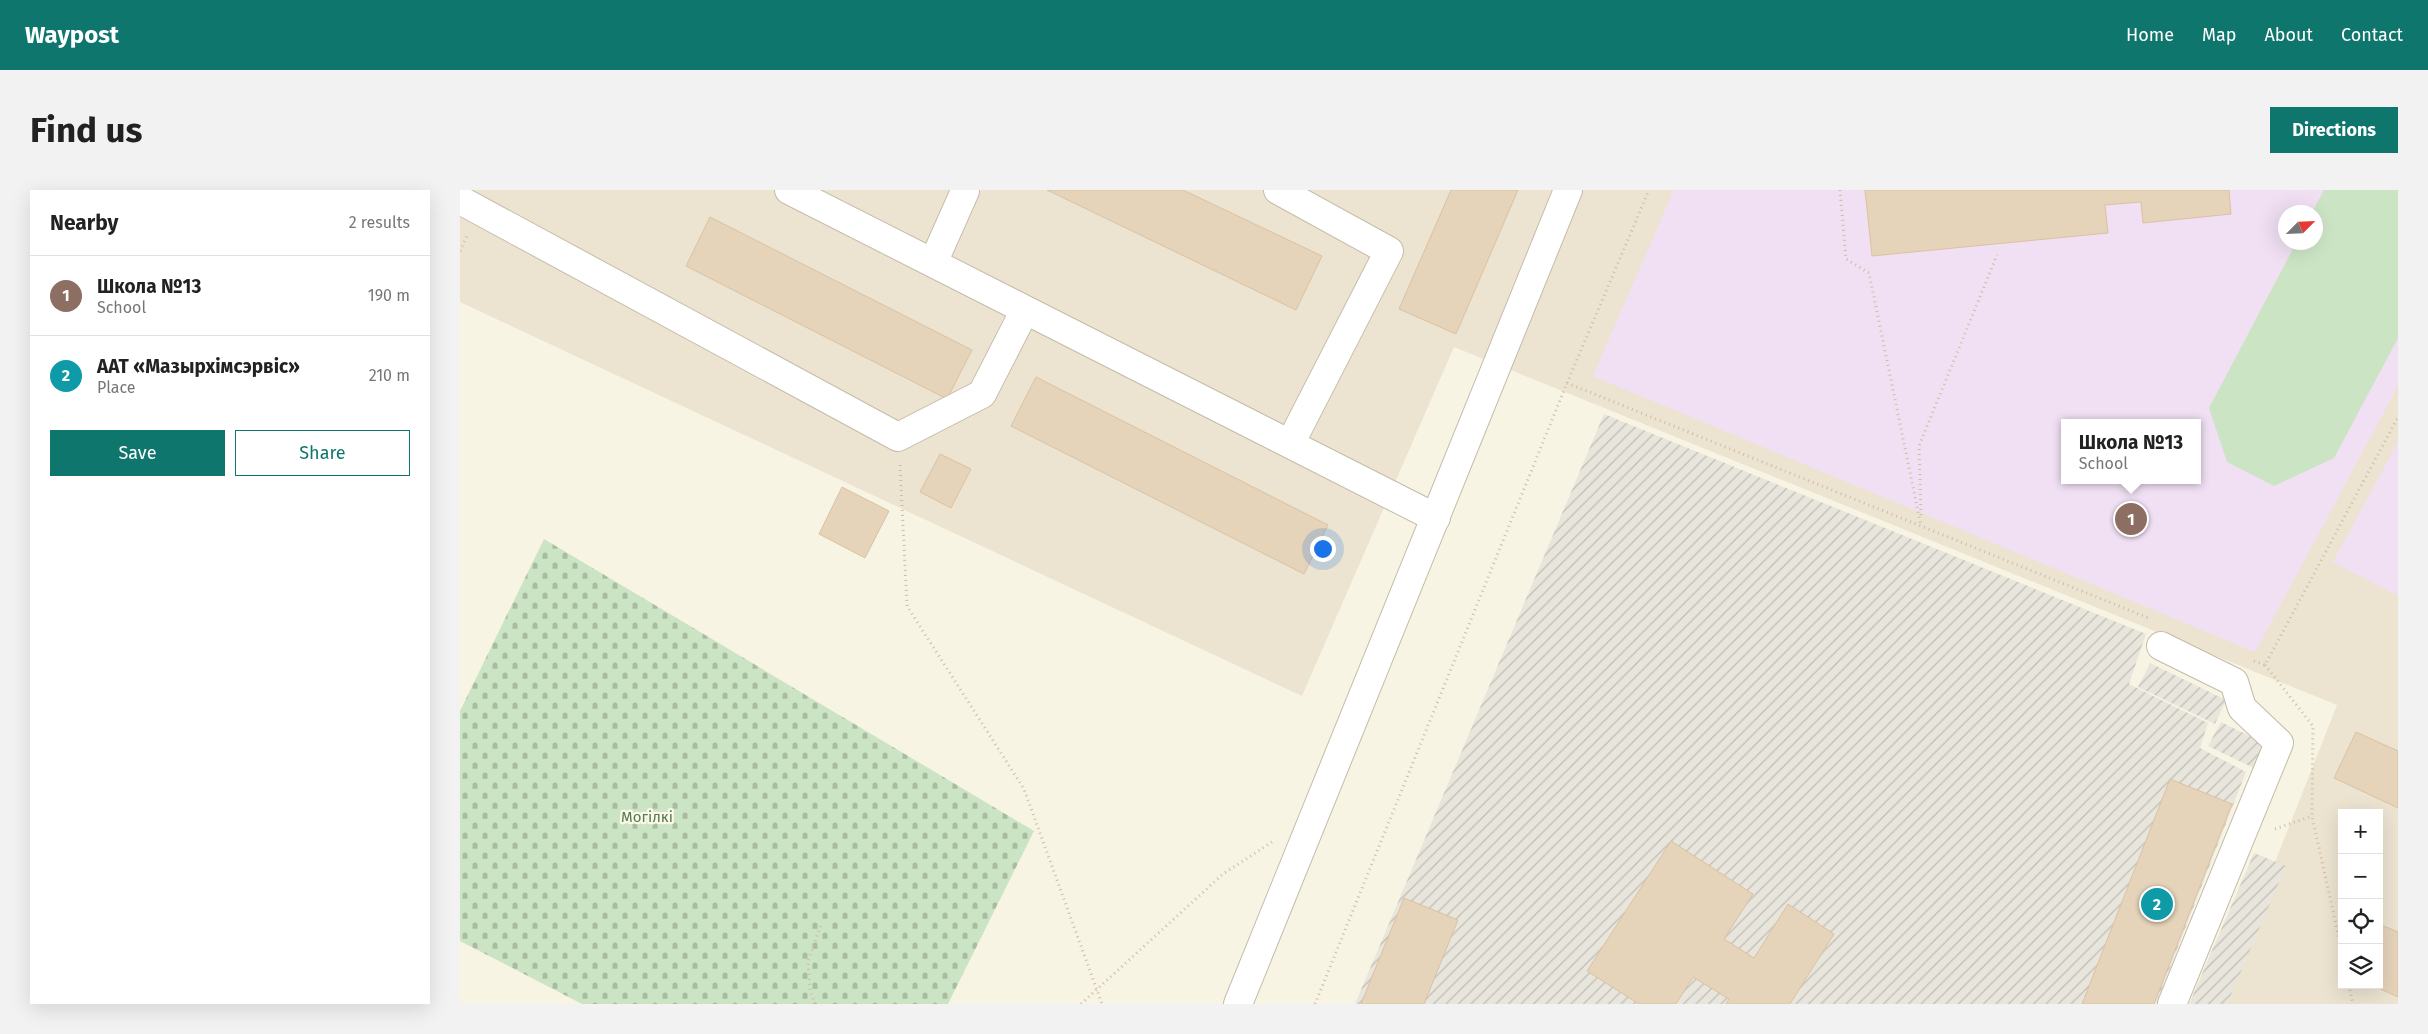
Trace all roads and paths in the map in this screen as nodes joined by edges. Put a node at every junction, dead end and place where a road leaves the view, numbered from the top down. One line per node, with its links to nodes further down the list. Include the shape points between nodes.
1 (789, 190): 9 (lane)
2 (1278, 190): 14 (lane, via 1389,251)
3 (1568, 190): 15 (lane)
4 (1649, 190): 11 (path)
5 (1840, 190): 16 (path, via 1846,259 1869,273)
6 (965, 191): 9 (lane)
7 (460, 200): 13 (lane)
8 (1997, 255): 16 (path, via 1918,446)
9 (933, 263): 10 (lane)
10 (1025, 310): 13 (lane, via 982,394); 14 (lane)
11 (1568, 383): 16 (path); 29 (path)
12 (2398, 417): 19 (path)
13 (898, 437): 24 (path, via 907,606 1024,789)
14 (1290, 444): 15 (lane)
15 (1436, 518): 28 (lane)
16 (1921, 526): 17 (path)
17 (2158, 634): 30 (lane, via 2234,682 2242,708 2279,744)
18 (2247, 658): 19 (path)
19 (2265, 665): 22 (path, via 2313,726 2312,816)
20 (1277, 838): 24 (path, via 1224,874)
21 (821, 925): 25 (path, via 808,960 810,990)
22 (2340, 944)
23 (2350, 989): 31 (path)
24 (1096, 992): 26 (path); 27 (path)
25 (815, 1004)
26 (1081, 1004)
27 (1102, 1004)
28 (1238, 1004)
29 (1315, 1004)
30 (2172, 1004)
31 (2353, 1004)

